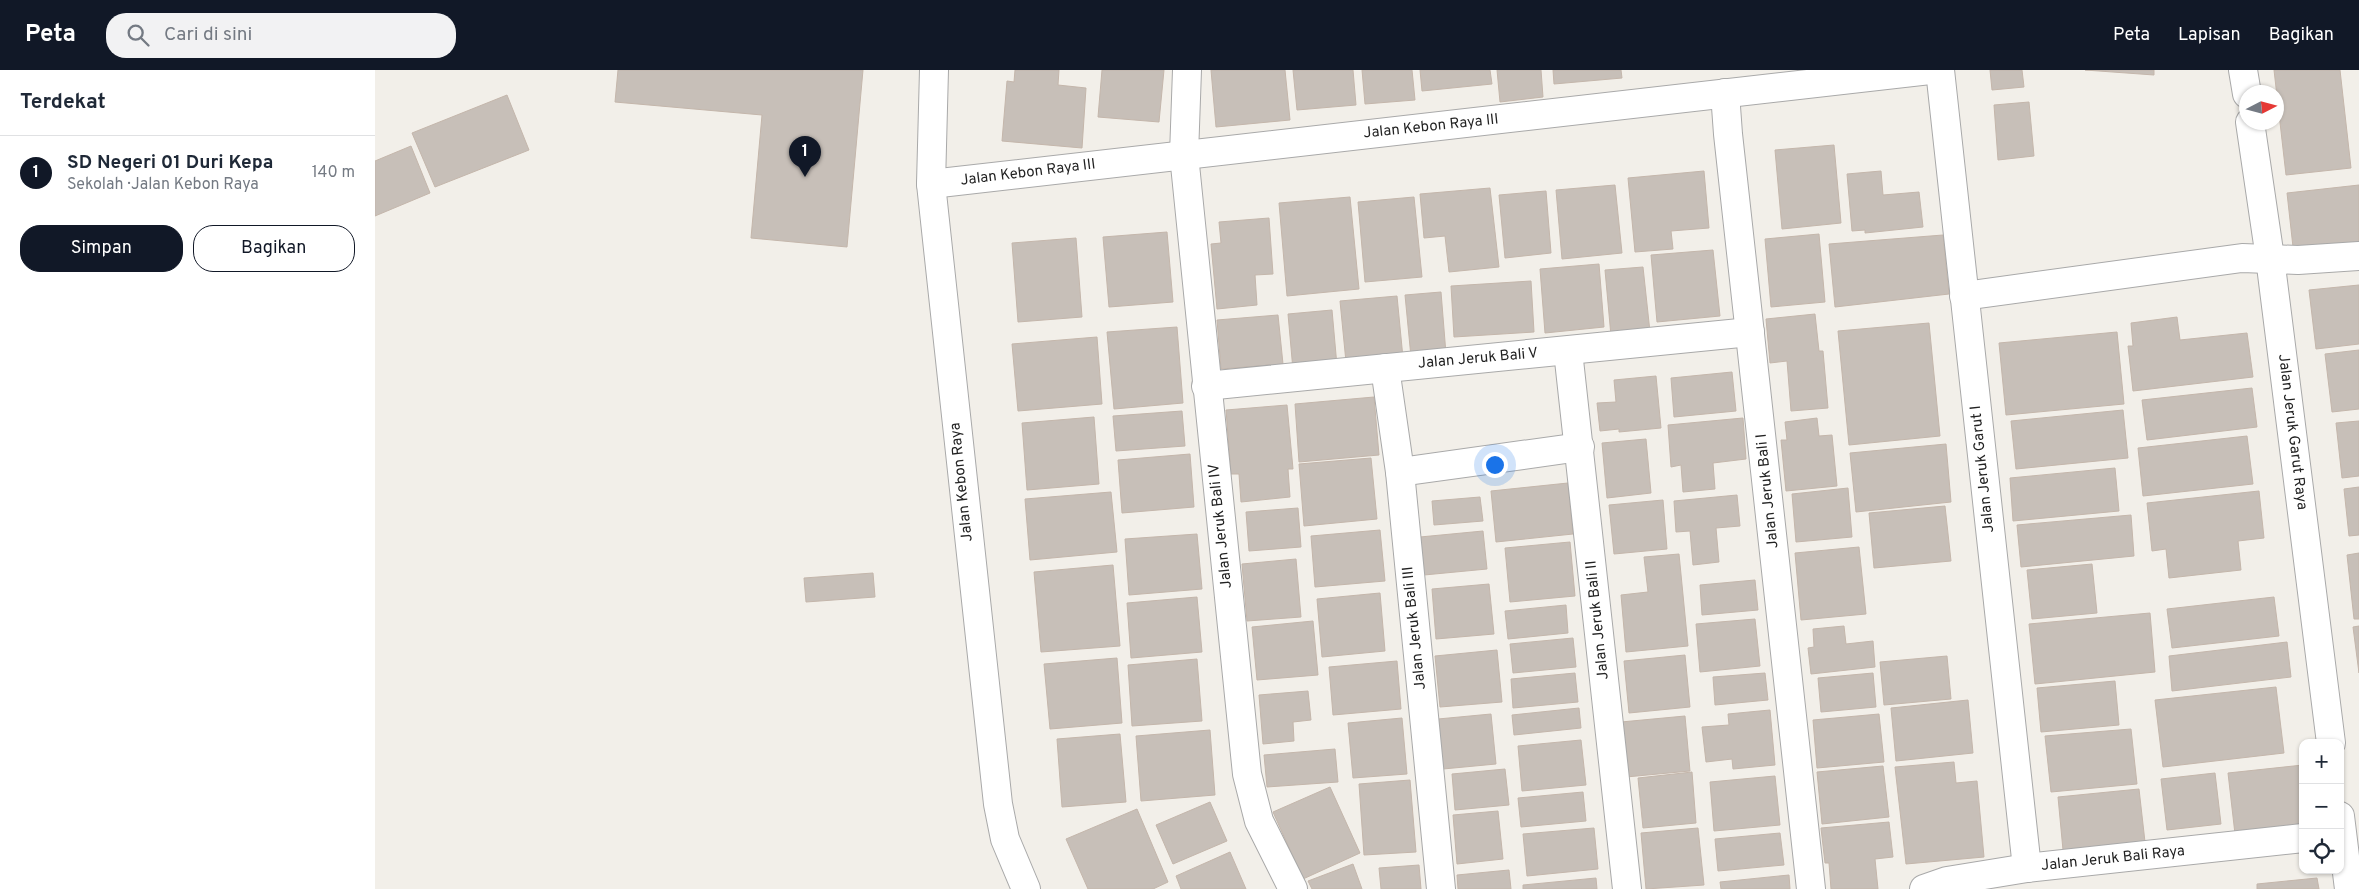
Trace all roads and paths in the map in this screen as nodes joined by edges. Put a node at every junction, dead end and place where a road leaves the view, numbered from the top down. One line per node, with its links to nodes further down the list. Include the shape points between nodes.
1 (934, 70): 10 (street, Jalan Kebon Raya)
2 (1187, 70): 9 (street, Jalan Jeruk Bali IV)
3 (1930, 70): 7 (street, Jalan Kebon Raya III)
4 (1940, 70): 13 (street, Jalan Jeruk Garut I)
5 (2243, 70): 6 (street)
6 (2246, 85)
7 (1725, 93): 9 (street, Jalan Kebon Raya III); 14 (street, Jalan Jeruk Bali I)
8 (2251, 130): 12 (street, Jalan Jeruk Garut Raya)
9 (1184, 155): 10 (street, Jalan Kebon Raya III); 17 (street, Jalan Jeruk Bali IV)
10 (931, 184): 24 (street, Jalan Kebon Raya, via 998,804 1005,839)
11 (2359, 256): 12 (street, via 2298,260)
12 (2270, 258): 13 (street, via 2242,258); 20 (street, Jalan Jeruk Garut Raya)
13 (1964, 296): 23 (street, Jalan Jeruk Garut I)
14 (1751, 332): 15 (street, Jalan Jeruk Bali V); 28 (street, Jalan Jeruk Bali I)
15 (1568, 351): 16 (street, Jalan Jeruk Bali V); 18 (street, Jalan Jeruk Bali II)
16 (1385, 368): 17 (street, Jalan Jeruk Bali V); 19 (street, Jalan Jeruk Bali III)
17 (1206, 386): 25 (street, Jalan Jeruk Bali IV, via 1247,774 1259,821)
18 (1580, 447): 19 (street); 27 (street, Jalan Jeruk Bali II)
19 (1400, 472): 26 (street, Jalan Jeruk Bali III)
20 (2330, 739)
21 (2345, 828): 30 (street)
22 (2299, 838): 23 (street, Jalan Jeruk Bali Raya)
23 (2027, 868): 29 (street, Jalan Jeruk Bali Raya, via 1947,881)
24 (1026, 889)
25 (1293, 889)
26 (1441, 889)
27 (1627, 889)
28 (1811, 889)
29 (1924, 889)
30 (2349, 889)

